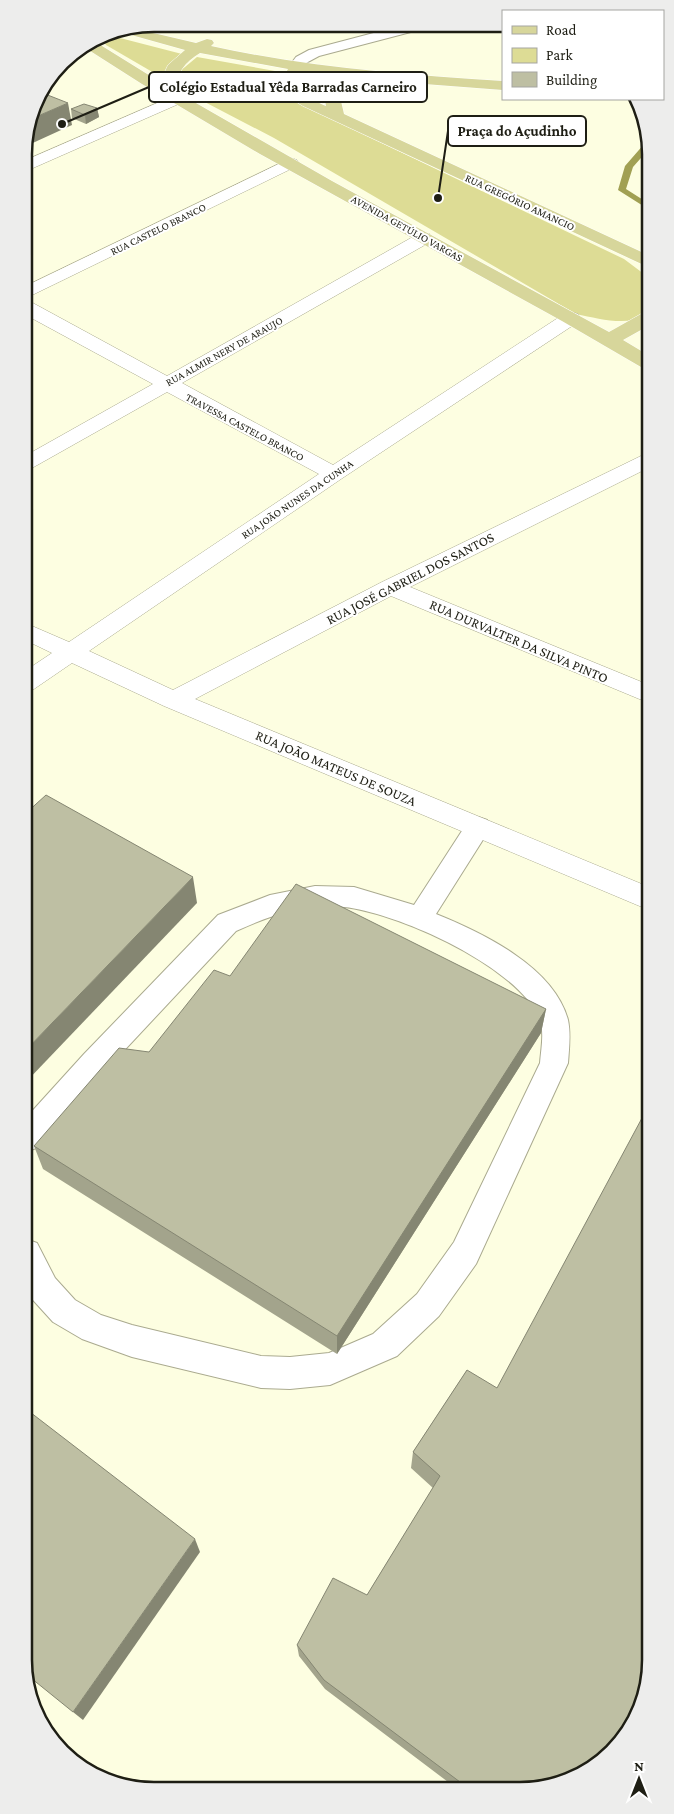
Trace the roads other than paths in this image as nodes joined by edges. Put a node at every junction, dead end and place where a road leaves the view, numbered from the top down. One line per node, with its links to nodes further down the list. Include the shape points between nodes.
1 (378, 32): 7 (lane)
2 (138, 34): 5 (main road)
3 (225, 39): 5 (main road)
4 (103, 44): 11 (main road, AVENIDA GETÚLIO VARGAS)
5 (197, 48): 8 (main road); 11 (main road, via 174,67 168,78)
6 (296, 49): 7 (main road)
7 (314, 53): 8 (lane); 9 (main road)
8 (297, 65): 9 (main road); 12 (main road, RUA GREGÓRIO AMANCIO, via 289,82 292,90 308,103)
9 (408, 79): 10 (main road); 12 (main road, via 373,81 345,89 334,101)
10 (502, 86)
11 (173, 96): 13 (street); 14 (main road, AVENIDA GETÚLIO VARGAS)
12 (337, 118): 16 (main road, RUA GREGÓRIO AMANCIO)
13 (33, 163)
14 (291, 163): 15 (main road, AVENIDA GETÚLIO VARGAS); 17 (street, RUA CASTELO BRANCO)
15 (424, 238): 19 (main road, AVENIDA GETÚLIO VARGAS); 23 (street, RUA ALMIR NERY DE ARAUJO)
16 (642, 259)
17 (33, 290)
18 (33, 311): 23 (street, TRAVESSA CASTELO BRANCO)
19 (571, 318): 21 (main road, AVENIDA GETÚLIO VARGAS); 26 (street, RUA JOÃO NUNES DA CUNHA)
20 (642, 322): 21 (main road)
21 (608, 341): 22 (main road, AVENIDA GETÚLIO VARGAS)
22 (642, 360)
23 (165, 384): 24 (street, RUA ALMIR NERY DE ARAUJO); 26 (street, TRAVESSA CASTELO BRANCO)
24 (33, 459)
25 (642, 463): 27 (street, RUA JOSÉ GABRIEL DOS SANTOS)
26 (334, 474): 29 (street, RUA JOÃO NUNES DA CUNHA)
27 (390, 588): 31 (street, RUA DURVALTER DA SILVA PINTO); 32 (street, RUA JOSÉ GABRIEL DOS SANTOS)
28 (33, 635): 29 (street, RUA JOÃO MATEUS DE SOUZA)
29 (69, 652): 30 (street, RUA JOÃO NUNES DA CUNHA); 32 (street, RUA JOÃO MATEUS DE SOUZA)
30 (33, 678)
31 (642, 692)
32 (173, 700): 33 (street, RUA JOÃO MATEUS DE SOUZA)
33 (478, 827): 34 (street, RUA JOÃO MATEUS DE SOUZA); 35 (lane)
34 (642, 896)
35 (419, 919): 36 (lane, via 348,896 320,896 291,899 255,910 227,924); 37 (lane, via 463,936 518,972 552,1016 556,1041 554,1063 465,1253 428,1305 385,1345 330,1369 261,1372 132,1341 93,1328 64,1310 44,1289)
36 (32, 1132)
37 (32, 1266)

